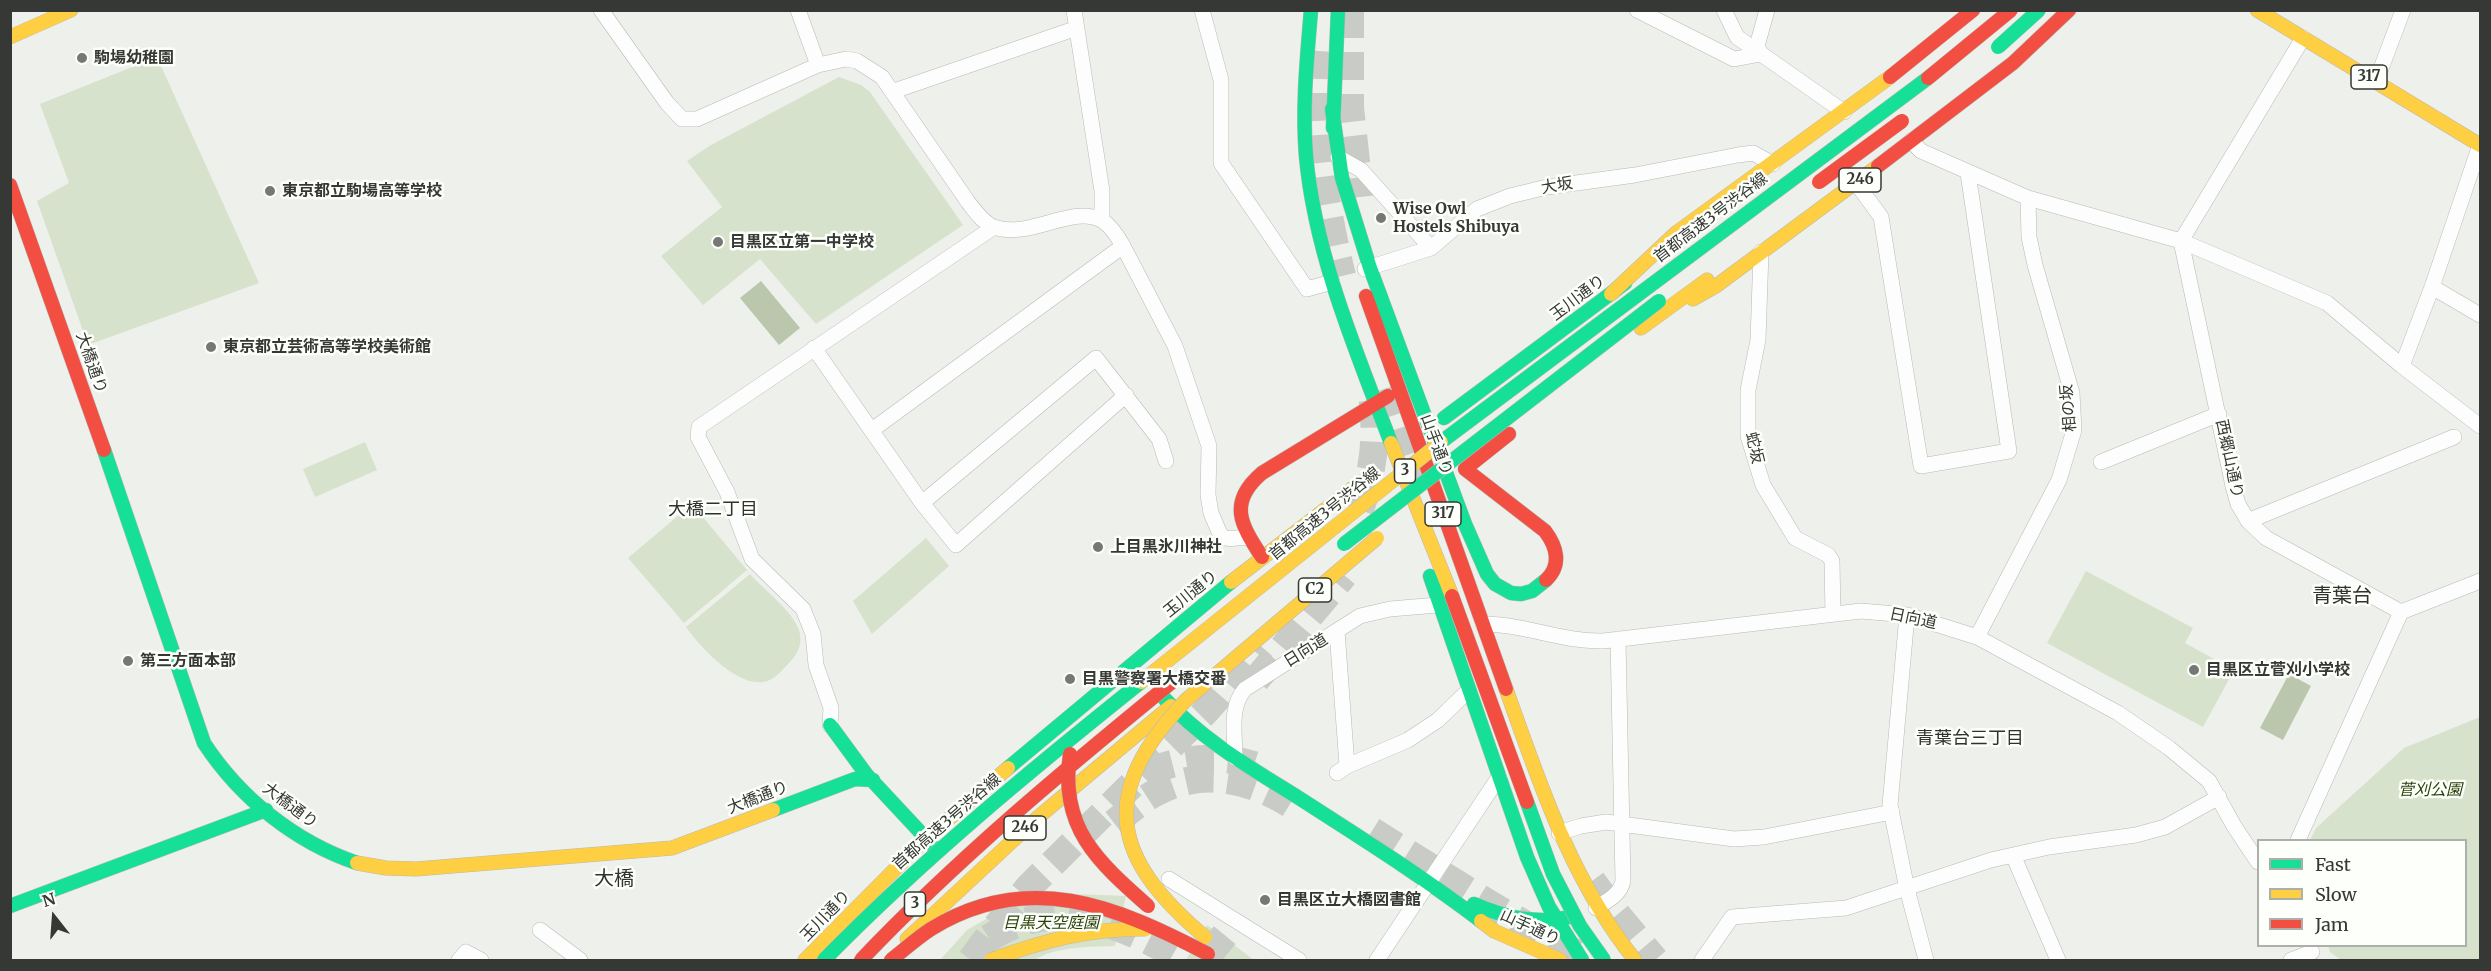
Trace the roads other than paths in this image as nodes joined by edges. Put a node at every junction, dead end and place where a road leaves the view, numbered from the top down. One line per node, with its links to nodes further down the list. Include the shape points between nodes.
1 (601, 10): 22 (street, via 682,119 697,119)
2 (798, 10): 22 (street)
3 (1074, 10): 17 (street)
4 (1202, 10): 46 (street, via 1221,80 1221,163 1307,289)
5 (1311, 10): 46 (main road, 317, via 1306,154 1312,201)
6 (1338, 10): 25 (main road, 山手通り / 317)
7 (1637, 10): 20 (street, via 1734,59)
8 (1724, 10): 20 (street, via 1737,37)
9 (1767, 10): 20 (street, via 1757,46)
10 (1973, 10): 27 (main road)
11 (2011, 10): 50 (main road, 首都高速3号渋谷線 / 3, bridge, via 1952,60)
12 (2039, 10): 21 (main road, bridge)
13 (2069, 10): 28 (main road, 246, via 2013,63)
14 (2257, 10): 19 (main road, 317)
15 (2403, 10): 23 (street)
16 (66, 12): 18 (main road)
17 (1077, 28): 24 (street); 37 (street, via 1102,191)
18 (10, 37)
19 (2303, 38): 23 (main road, 317); 40 (street)
20 (1761, 54): 27 (street)
21 (1987, 56)
22 (818, 65): 24 (street, via 835,60 857,61 882,77)
23 (2376, 82): 29 (main road, 317)
24 (894, 92): 38 (street, via 968,202)
25 (1332, 109): 30 (main road); 44 (main road, 山手通り / 317, via 1337,192 1345,231)
26 (1917, 109): 35 (main road, bridge)
27 (1844, 112): 31 (main road)
28 (1911, 141): 32 (street, via 1921,151); 33 (main road, 246)
29 (2481, 145): 47 (street)
30 (1338, 157): 42 (street, via 1361,170); 44 (main road)
31 (1773, 164): 42 (street, 大坂, via 1753,153 1738,154 1510,196 1477,210); 48 (main road, via 1676,233)
32 (1968, 173): 33 (street, via 2009,451 1921,466 1881,217); 36 (street)
33 (1856, 183): 43 (main road, 246)
34 (10, 185): 92 (main road, 大橋通り, via 204,743 246,794)
35 (1805, 193)
36 (2028, 198): 40 (street); 81 (street, 相の坂, via 2029,237 2072,393 2074,430 2059,480)
37 (1102, 220): 38 (street, via 1068,219 1014,231); 41 (street)
38 (994, 227): 52 (street)
39 (1682, 240): 48 (main road, 玉川通り)
40 (2181, 240): 53 (street, via 2327,303); 57 (street, 西郷山通り)
41 (1123, 246): 59 (street); 71 (street, via 1175,346 1209,446 1208,495 1216,526 1225,538)
42 (1431, 248): 44 (street, 大坂)
43 (1761, 252): 51 (main road, 246, via 1716,286); 77 (street, 蛇坂, via 1758,340 1748,390 1748,436 1763,485 1795,538 1832,561)
44 (1364, 270): 54 (main road, 山手通り / 317); 65 (main road, via 1486,574 1503,589 1521,594 1532,591 1549,578 1557,561 1554,543 1545,531)
45 (1704, 275): 51 (main road, 246); 61 (main road, 3, bridge)
46 (1332, 282): 56 (main road, 317)
47 (2432, 287): 49 (street); 53 (street)
48 (1611, 294): 63 (main road, 玉川通り)
49 (2481, 315)
50 (1596, 324): 109 (main road, bridge, via 1487,397 1321,520 1140,661 1112,685 1088,714 1073,743 1067,770 1068,796 1078,829 1108,871); 116 (main road, 首都高速3号渋谷線 / 3, bridge, via 1437,445 1041,762 882,901)
51 (1637, 331): 65 (main road, 246)
52 (814, 348): 59 (street); 87 (street, via 699,427 698,437 727,492 752,559 803,609 813,634 816,665 831,708)
53 (2402, 366): 58 (street)
54 (1399, 390): 56 (main road); 79 (main road, 山手通り / 317)
55 (1126, 395): 62 (street, via 1162,445); 67 (street, via 1096,358); 67 (street, via 956,545)
56 (1376, 404): 63 (main road, 317); 71 (main road, via 1246,486 1239,505)
57 (2219, 414): 64 (street); 69 (street, 西郷山通り, via 2235,495)
58 (2480, 425)
59 (872, 430): 67 (street)
60 (2454, 437): 69 (street)
61 (1480, 440): 72 (main road, 3, bridge); 109 (main road, C2, bridge, via 1433,489 1186,700 1143,750 1132,773 1126,803 1135,854 1163,899)
62 (1167, 461)
63 (1392, 461): 75 (main road); 124 (main road, 317, bridge, via 1452,596 1553,874)
64 (2101, 462)
65 (1465, 469): 68 (main road, 246)
66 (1366, 478): 73 (main road, 玉川通り)
67 (922, 503)
68 (1410, 516)
69 (2248, 521): 76 (street, 西郷山通り, via 2273,543)
70 (1392, 532): 86 (main road, 246)
71 (1249, 538): 73 (main road)
72 (1330, 555)
73 (1262, 557): 83 (main road, 玉川通り)
74 (2481, 581): 76 (street)
75 (1438, 604): 80 (street, 日向道, via 1360,616); 85 (main road)
76 (2401, 612): 97 (street)
77 (1833, 614): 78 (street, 日向道, via 1861,611); 82 (street, 日向道)
78 (1907, 615): 81 (street, 日向道); 93 (street)
79 (1483, 624): 82 (street, 日向道, via 1505,624 1580,642); 95 (main road, 山手通り / 317)
80 (1337, 631): 85 (street, via 1342,770 1408,740 1438,720); 88 (street, 日向道, via 1245,689 1237,698)
81 (1977, 637): 91 (street, 日向道, via 2118,712 2209,781)
82 (1618, 639): 94 (street)
83 (1132, 663): 86 (main road, 山手通り); 96 (main road, 玉川通り)
84 (1185, 672): 117 (main road, 3, bridge, via 971,850)
85 (1468, 691): 89 (main road)
86 (1171, 706): 88 (main road, 山手通り); 101 (main road, 246, via 1059,797)
87 (831, 724): 90 (main road)
88 (1235, 758): 102 (main road, 山手通り)
89 (1498, 777): 102 (street); 106 (main road)
90 (873, 780): 92 (main road, 大橋通り, via 855,779 672,848 416,869 356,863 332,854 299,836); 96 (main road)
91 (2219, 798): 98 (street, via 2165,827); 99 (street, 日向道)
92 (266, 810): 104 (main road)
93 (1892, 812): 94 (street, via 1764,837 1734,838); 103 (street)
94 (1622, 823): 95 (street, via 1589,824); 105 (street, via 1621,889)
95 (1559, 833): 105 (main road, 山手通り / 317)
96 (926, 838): 101 (main road); 115 (main road, 玉川通り)
97 (2298, 839)
98 (2013, 855): 103 (street); 128 (street)
99 (2257, 859)
100 (1169, 879): 120 (street)
101 (965, 881): 118 (main road, 246)
102 (1429, 881): 106 (main road, 山手通り, via 1498,916); 110 (main road, 山手通り, via 1494,932); 121 (street)
103 (1907, 889): 126 (street, via 1846,908 1732,917); 127 (street)
104 (10, 906)
105 (1596, 908): 106 (main road, 山手通り); 108 (main road); 125 (main road, 山手通り / 317)
106 (1556, 921): 108 (main road)
107 (540, 930): 114 (street)
108 (1568, 942): 110 (main road); 123 (main road)
109 (1205, 945): 118 (main road, bridge, via 1107,907 1039,895 996,901 957,915); 119 (main road, bridge, via 1164,931 1104,929 1054,938)
110 (1535, 949): 122 (main road, 山手通り)
111 (2312, 953): 129 (street)
112 (459, 960): 113 (street, via 466,952)
113 (481, 960)
114 (580, 960)
115 (805, 960)
116 (824, 960)
117 (861, 960)
118 (890, 960)
119 (991, 960)
120 (1299, 960)
121 (1377, 960)
122 (1560, 960)
123 (1581, 960)
124 (1604, 960)
125 (1635, 960)
126 (1702, 960)
127 (1926, 960)
128 (2055, 960)
129 (2291, 960)

